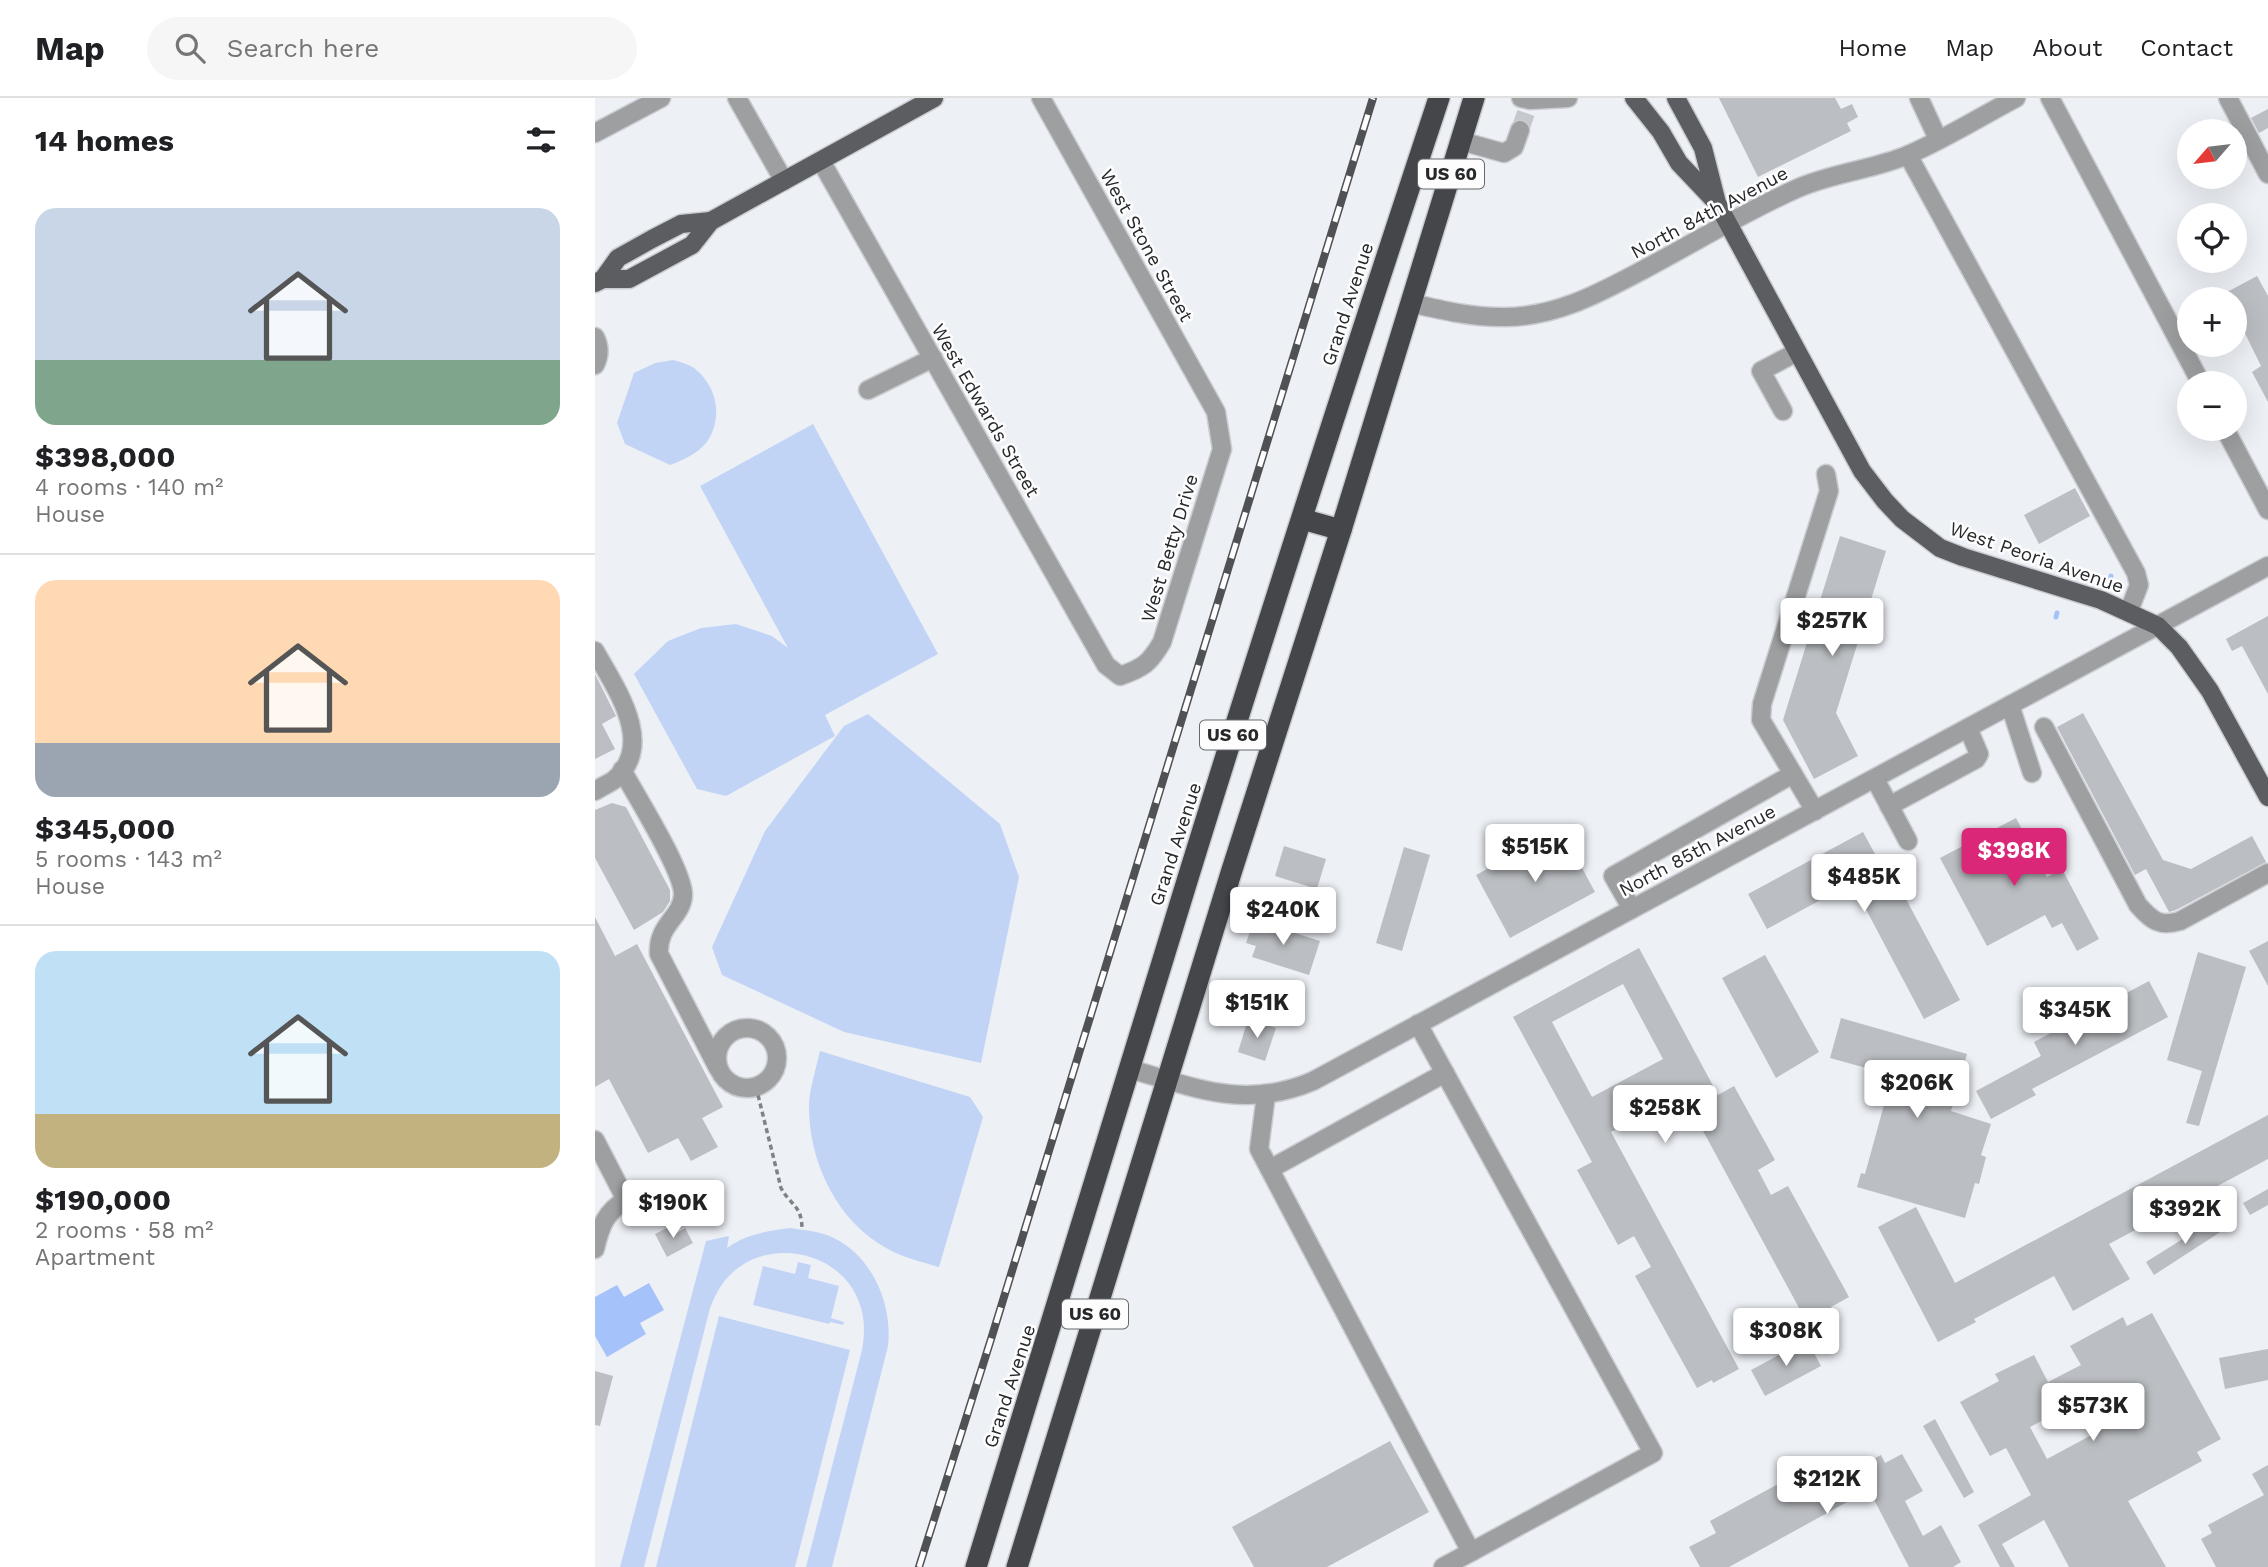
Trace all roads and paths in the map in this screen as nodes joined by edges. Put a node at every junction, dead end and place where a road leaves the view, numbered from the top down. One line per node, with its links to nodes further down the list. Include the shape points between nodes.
1 (661, 98): 16 (street)
2 (737, 98): 22 (street)
3 (934, 98): 20 (main road)
4 (1041, 98): 35 (street, West Stone Street)
5 (1439, 98): 39 (highway, Grand Avenue / US 60)
6 (1474, 98): 18 (highway, US 60)
7 (1568, 98): 14 (street)
8 (1634, 98): 23 (main road, West Peoria Avenue, via 1679,163)
9 (1676, 98): 23 (main road, West Peoria Avenue, via 1703,148)
10 (1919, 98): 17 (street)
11 (2016, 98): 17 (street, North 84th Avenue)
12 (2050, 98): 32 (street)
13 (2228, 98): 21 (street)
14 (1526, 103)
15 (1520, 130): 18 (street, via 1514,147 1504,153)
16 (595, 133)
17 (1938, 139): 19 (street, North 84th Avenue)
18 (1461, 141): 27 (highway, US 60)
19 (1908, 155): 25 (street, North 84th Avenue, via 1800,187); 42 (street, via 2136,573 2139,585)
20 (821, 161): 22 (main road); 30 (street, West Edwards Street)
21 (2268, 174)
22 (784, 181): 24 (main road)
23 (1717, 203): 25 (main road, West Peoria Avenue)
24 (711, 221): 26 (main road, via 681,223 618,258); 26 (main road, via 692,245 639,274)
25 (1728, 224): 27 (street, North 84th Avenue, via 1583,301 1553,311 1502,317); 29 (main road, West Peoria Avenue)
26 (599, 281)
27 (1411, 303): 40 (highway, US 60)
28 (595, 337): 31 (street, via 599,345)
29 (1797, 352): 34 (street, via 1761,371); 42 (main road, West Peoria Avenue, via 1869,482 1921,535 1963,558)
30 (933, 358): 33 (street); 45 (street, West Edwards Street, via 1107,665)
31 (595, 365)
32 (2195, 371)
33 (868, 390)
34 (1783, 411)
35 (1216, 412): 45 (street, West Betty Drive, via 1221,449 1162,642 1152,659)
36 (2231, 441): 38 (street)
37 (1826, 474): 51 (street, via 1829,491 1762,704 1761,720)
38 (2268, 510)
39 (1302, 519): 40 (highway); 62 (highway, Grand Avenue / US 60)
40 (1341, 530): 64 (highway, US 60)
41 (2268, 566): 43 (street, North 85th Avenue)
42 (2129, 611): 43 (main road, West Peoria Avenue)
43 (2158, 626): 46 (street, North 85th Avenue); 54 (main road, West Peoria Avenue, via 2205,683)
44 (595, 650): 49 (street, via 629,717 633,740)
45 (1120, 676)
46 (2010, 705): 48 (street, North 85th Avenue); 50 (street)
47 (2044, 727): 58 (street, via 2138,905 2155,921 2181,921)
48 (1968, 728): 52 (street, North 85th Avenue); 55 (street, via 1978,748 1976,759)
49 (622, 770): 53 (street); 61 (street, via 680,875 681,904 661,934 659,954)
50 (2032, 773)
51 (1793, 774): 56 (street); 59 (street, via 1613,876)
52 (1875, 779): 55 (street); 56 (street, North 85th Avenue)
53 (595, 791)
54 (2268, 797)
55 (1889, 806): 57 (street)
56 (1815, 811): 59 (street, North 85th Avenue)
57 (1908, 841)
58 (2268, 873)
59 (1632, 909): 60 (street, North 85th Avenue)
60 (1418, 1024): 63 (street); 66 (street, North 85th Avenue, via 1313,1082)
61 (718, 1068): 65 (street, via 729,1083); 65 (street, via 718,1049 729,1033 756,1029 771,1040 777,1058 771,1076)
62 (1130, 1069): 64 (street, North 85th Avenue); 71 (highway, Grand Avenue / US 60)
63 (1445, 1073): 68 (street); 73 (street, via 1653,1453)
64 (1167, 1080): 66 (street, North 85th Avenue, via 1234,1096); 72 (highway, US 60)
65 (756, 1087): 69 (path, via 781,1188 799,1211)
66 (1266, 1095): 68 (street, via 1259,1149)
67 (595, 1140): 70 (street, via 627,1200 613,1207 600,1227)
68 (1271, 1169): 73 (street)
69 (802, 1229)
70 (595, 1249)
71 (1021, 1425): 72 (highway); 74 (highway, Grand Avenue / US 60)
72 (1056, 1441): 75 (highway, US 60)
73 (1471, 1552): 76 (street)
74 (976, 1567)
75 (1017, 1567)
76 (1443, 1567)

